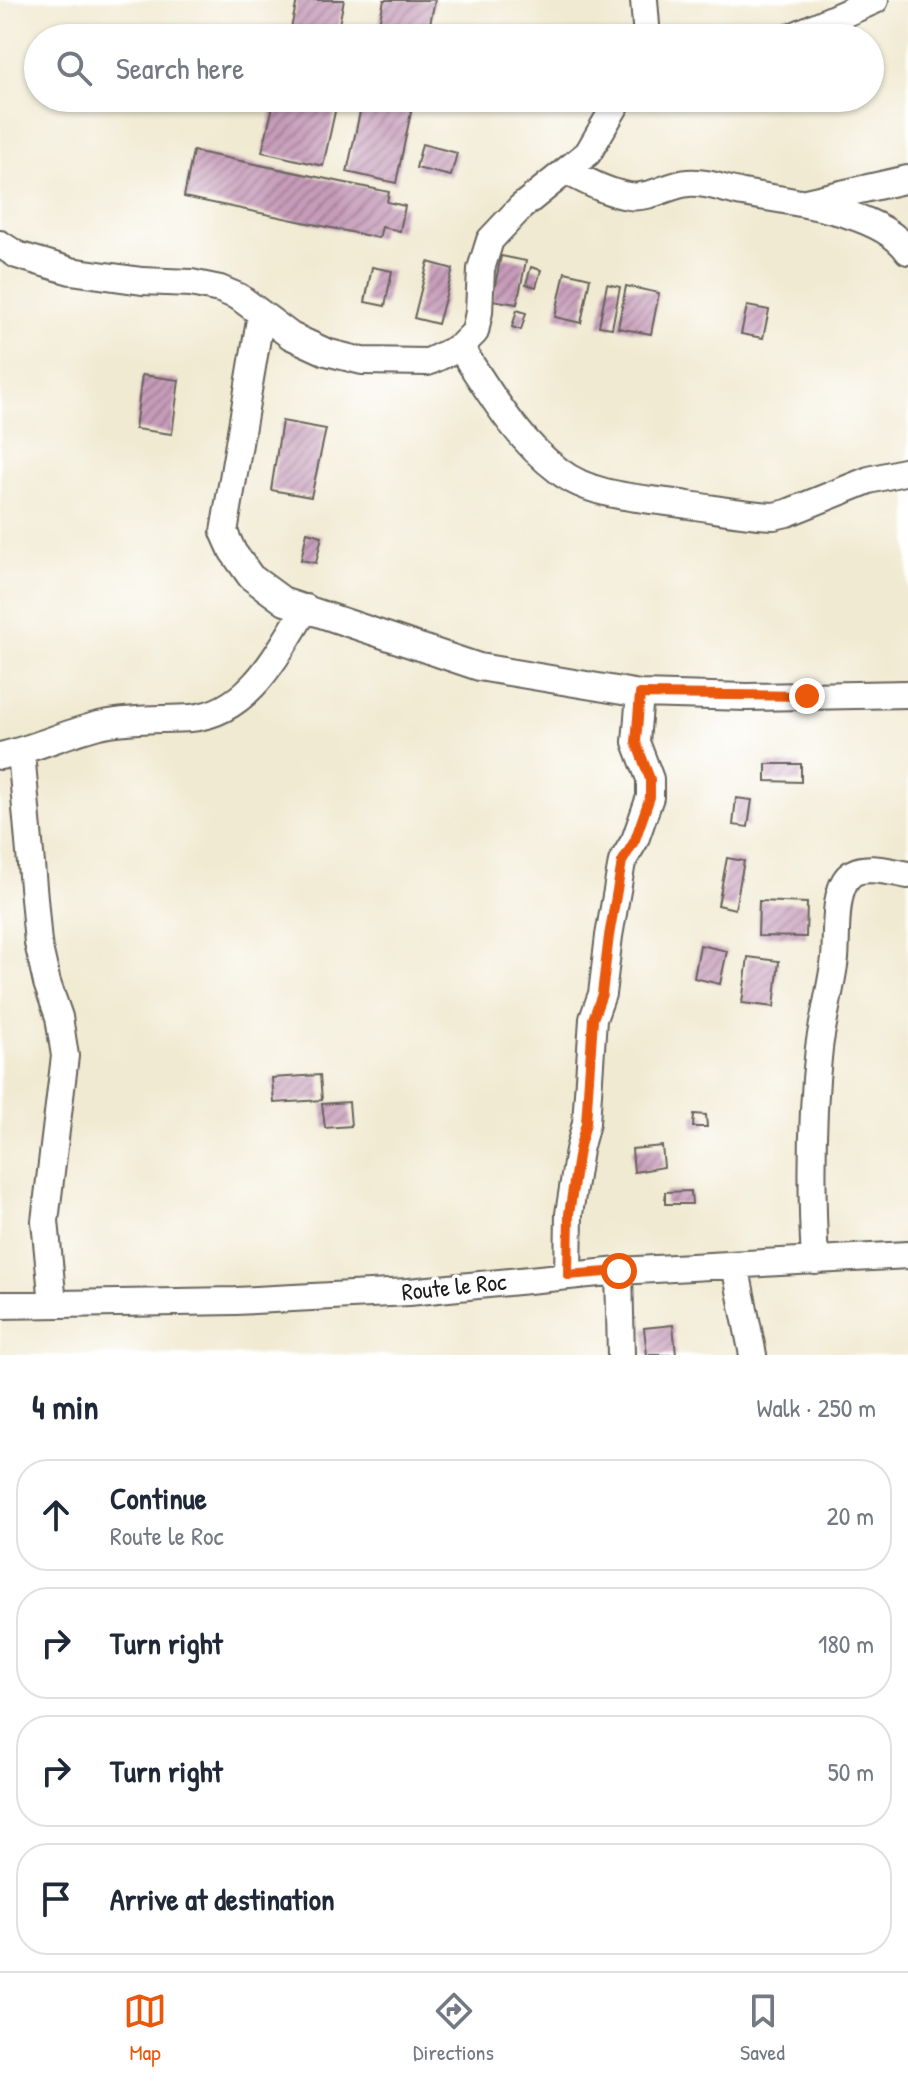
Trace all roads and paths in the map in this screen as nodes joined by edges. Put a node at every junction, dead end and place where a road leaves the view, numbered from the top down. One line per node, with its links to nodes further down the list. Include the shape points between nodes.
1 (644, 0): 3 (street)
2 (875, 0): 4 (street)
3 (646, 24)
4 (821, 24)
5 (612, 112): 6 (street, via 588,153)
6 (566, 171): 8 (street, via 630,197 691,182); 12 (street, via 490,240 481,269 475,332)
7 (908, 179): 8 (street)
8 (797, 204): 10 (street, via 872,224)
9 (0, 244): 11 (street, via 17,255 71,271 220,289)
10 (905, 244)
11 (261, 314): 12 (street, via 291,336 362,361 428,362); 14 (street, via 224,532 251,577 285,602)
12 (460, 347): 13 (street, via 525,440 560,472 610,493 774,516)
13 (908, 471)
14 (306, 608): 15 (street, via 479,667); 17 (street, via 249,692 224,708 195,718 98,725)
15 (640, 694): 16 (street); 23 (street, via 636,742 650,779 650,797 622,862 602,994 593,1019 586,1123 569,1214)
16 (908, 694)
17 (10, 754): 24 (street, via 38,943 65,1056 45,1221)
18 (908, 875): 20 (street, via 859,870 842,886 818,1062 812,1158)
19 (908, 1255): 20 (street, Route le Roc)
20 (815, 1261): 21 (street, Route le Roc)
21 (735, 1265): 22 (street, Route le Roc); 27 (street)
22 (619, 1271): 23 (street, Route le Roc); 26 (street)
23 (568, 1275): 24 (street, Route le Roc, via 377,1294)
24 (53, 1304): 25 (street, Route le Roc)
25 (0, 1305)
26 (621, 1355)
27 (753, 1355)

